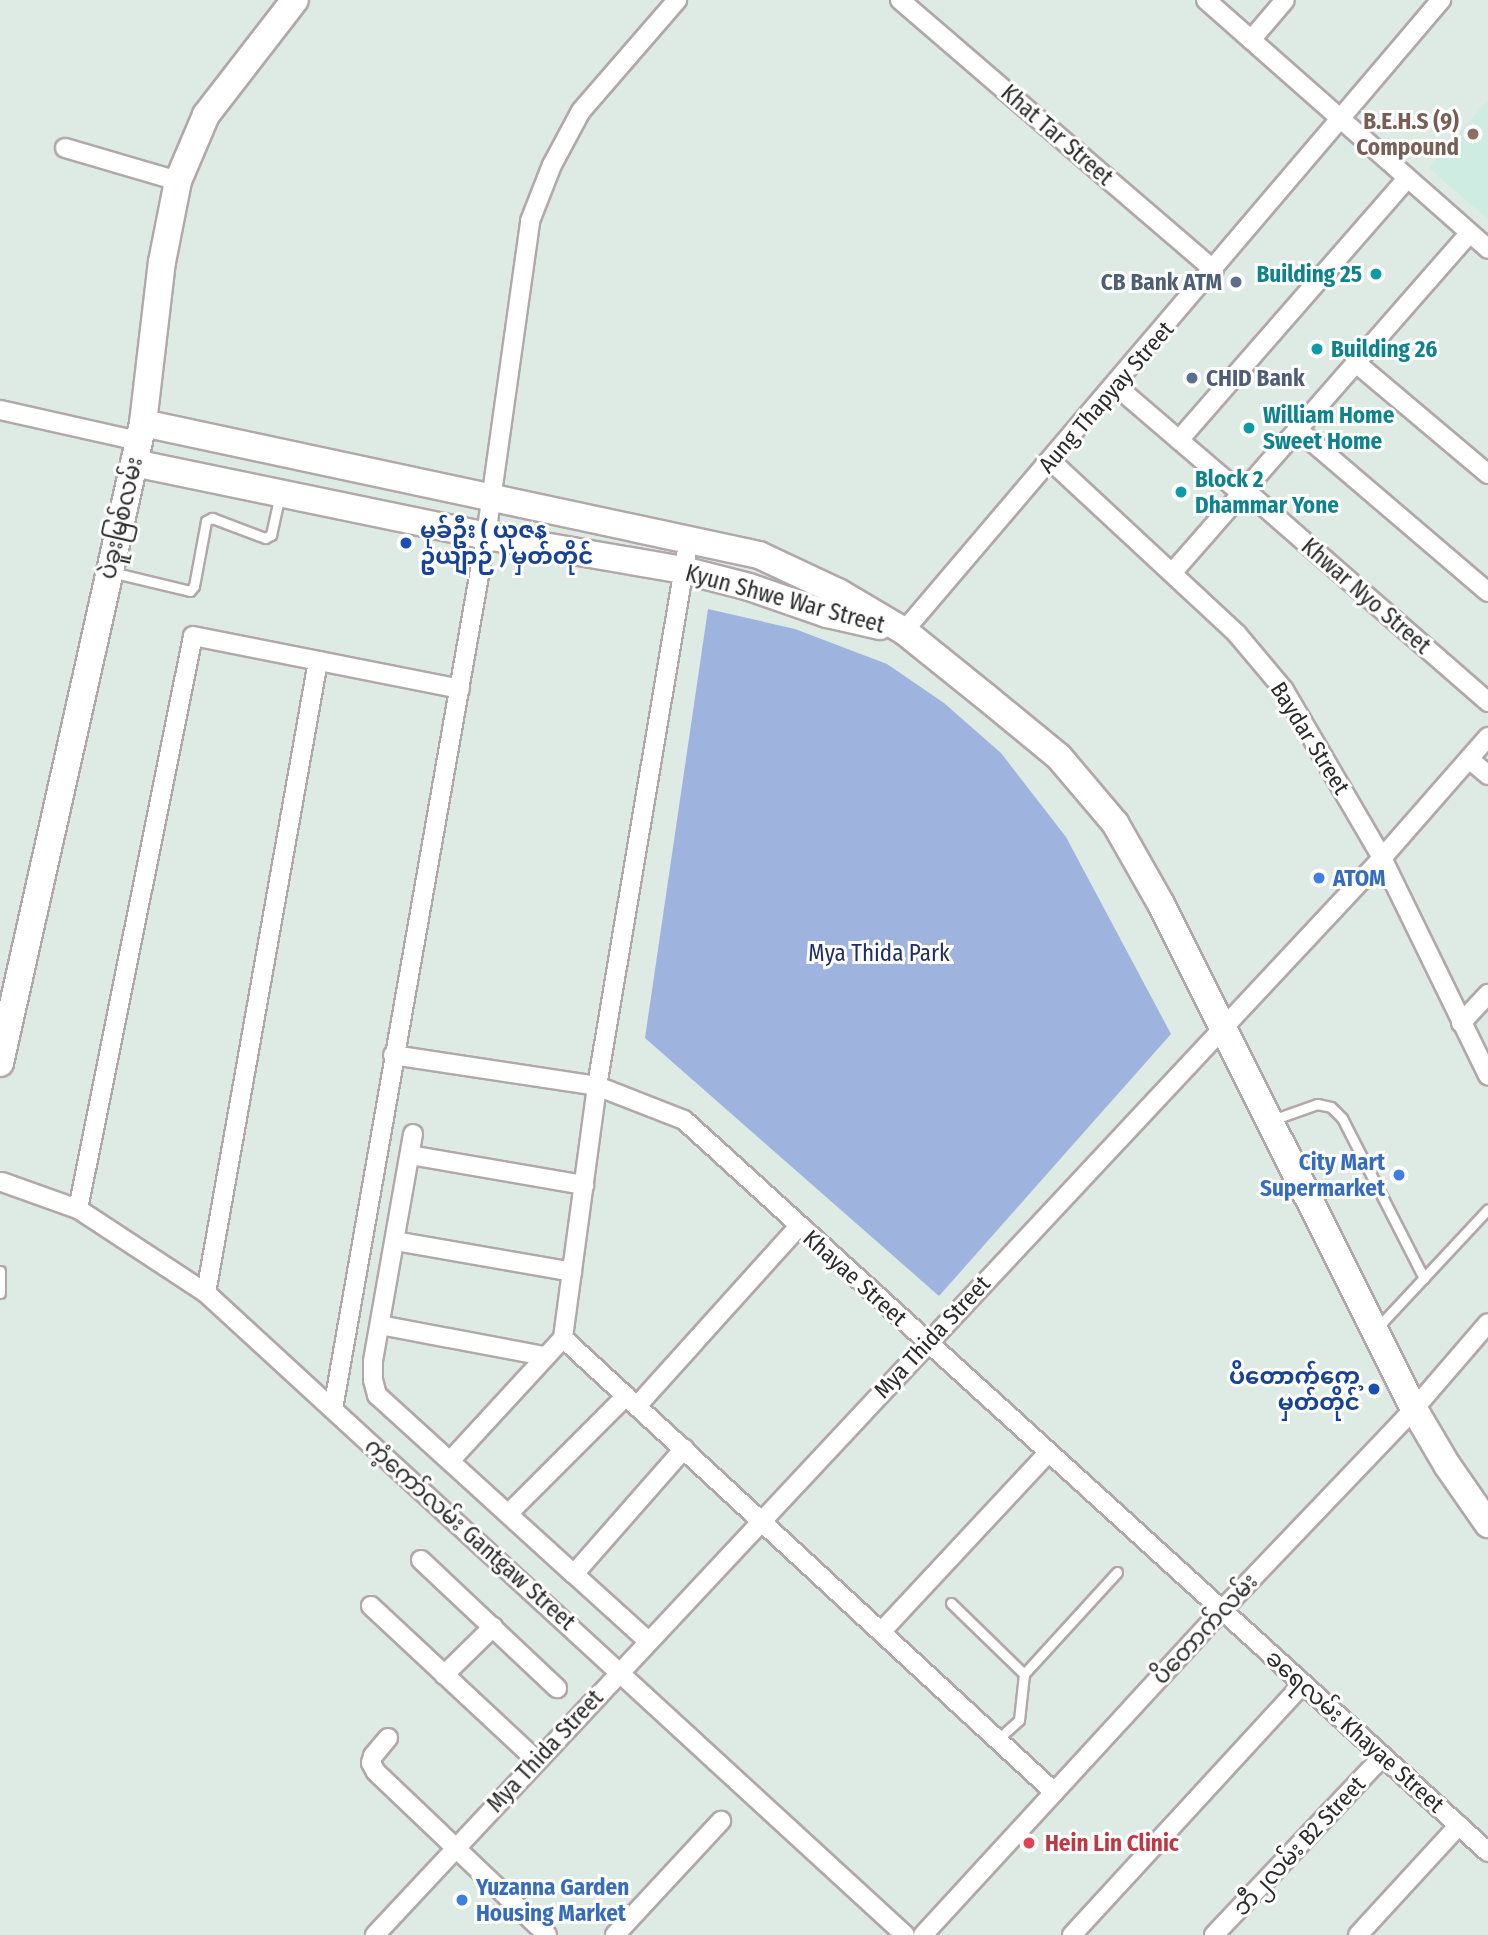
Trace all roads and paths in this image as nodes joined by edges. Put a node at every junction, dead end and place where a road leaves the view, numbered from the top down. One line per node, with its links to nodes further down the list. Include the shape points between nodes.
1 (295, 0): 11 (street, ပဲခူးမြစ်လမ်း, via 205,115)
2 (677, 0): 25 (street, via 581,111 552,164 530,221)
3 (900, 0): 14 (street, Khat Tar Street)
4 (1206, 0): 7 (street)
5 (1285, 0): 7 (street)
6 (1440, 0): 8 (street, Aung Thapyay Street)
7 (1251, 40): 8 (street)
8 (1340, 121): 10 (street); 14 (street, Aung Thapyay Street)
9 (65, 148): 11 (street)
10 (1407, 179): 12 (street); 19 (street)
11 (178, 181): 20 (street, ပဲခူးမြစ်လမ်း, via 162,262)
12 (1469, 234): 13 (street); 15 (street)
13 (1488, 250)
14 (1214, 270): 16 (street, Aung Thapyay Street)
15 (1355, 362): 18 (street); 22 (street)
16 (1116, 386): 19 (street, Khwar Nyo Street); 21 (street, Aung Thapyay Street)
17 (0, 410): 20 (street)
18 (1301, 432): 23 (street); 31 (street)
19 (1181, 438): 23 (street, Khwar Nyo Street)
20 (138, 442): 24 (street, Kyun Shwe War Street); 25 (street, Kyun Shwe War Street); 29 (street, ပဲခူးမြစ်လမ်း)
21 (1051, 461): 30 (street, Baydar Street); 32 (street, Aung Thapyay Street)
22 (1488, 474)
23 (1242, 491): 30 (street); 35 (street, Khwar Nyo Street)
24 (281, 493): 26 (street, Kyun Shwe War Street); 29 (lane, via 271,535 265,538 212,518 206,521 190,592)
25 (491, 499): 26 (street); 27 (street, Kyun Shwe War Street)
26 (486, 536): 28 (street, Kyun Shwe War Street); 34 (street)
27 (689, 538): 28 (street); 32 (street, Kyun Shwe War Street, via 760,555 838,592)
28 (683, 570): 32 (street, Kyun Shwe War Street, via 827,614); 47 (street)
29 (109, 572): 41 (street, ပဲခူးမြစ်လမ်း)
30 (1172, 573): 39 (street, Baydar Street, via 1237,634 1284,690)
31 (1488, 592)
32 (904, 631): 43 (street, via 1059,757 1115,823 1161,904)
33 (318, 661): 34 (street); 53 (street, via 193,636); 61 (street)
34 (460, 689): 44 (street)
35 (1488, 702)
36 (1488, 737): 37 (street, Mya Thida Street)
37 (1469, 759): 38 (street); 39 (street, Mya Thida Street)
38 (1488, 775)
39 (1382, 858): 42 (street, Baydar Street); 43 (street, Mya Thida Street)
40 (1488, 994): 42 (street)
41 (6, 1003): 45 (street, ပဲခူးမြစ်လမ်း)
42 (1461, 1023): 46 (street, Baydar Street)
43 (1222, 1030): 48 (street); 66 (street, Mya Thida Street)
44 (393, 1055): 47 (street, Khayae Street); 69 (street)
45 (0, 1063)
46 (1488, 1073)
47 (597, 1086): 52 (street); 55 (street, Khayae Street, via 684,1120)
48 (1268, 1121): 59 (lane, via 1317,1104 1331,1107 1342,1118); 64 (street)
49 (413, 1134): 50 (street)
50 (410, 1155): 52 (street); 56 (street)
51 (2, 1182): 53 (street, ကံ့ကော်လမ်း Gantgaw Street)
52 (584, 1185): 58 (street)
53 (78, 1209): 61 (street, ကံ့ကော်လမ်း Gantgaw Street)
54 (1488, 1209): 59 (lane)
55 (799, 1226): 66 (street, Khayae Street); 68 (street)
56 (395, 1241): 58 (street); 63 (street)
57 (0, 1271): 60 (lane)
58 (572, 1272): 65 (street)
59 (1424, 1278): 64 (lane)
60 (0, 1293)
61 (206, 1293): 69 (street, ကံ့ကော်လမ်း Gantgaw Street)
62 (1488, 1323): 70 (street, ပိတောက်လမ်း)
63 (380, 1325): 67 (street); 73 (street, via 373,1362 377,1395)
64 (1375, 1331): 70 (street)
65 (563, 1338): 67 (street); 68 (street)
66 (926, 1343): 72 (street, Khayae Street); 75 (street, Mya Thida Street)
67 (544, 1356): 73 (street)
68 (631, 1401): 71 (street); 74 (street)
69 (333, 1409): 86 (street, ကံ့ကော်လမ်း Gantgaw Street)
70 (1414, 1409): 76 (street); 82 (street, ပိတောက်လမ်း)
71 (684, 1450): 75 (street); 79 (street)
72 (1048, 1453): 82 (street, Khayae Street); 84 (street)
73 (450, 1461): 74 (street)
74 (508, 1514): 79 (street)
75 (760, 1522): 84 (street); 85 (street, Mya Thida Street)
76 (1488, 1524)
77 (421, 1560): 83 (street)
78 (1117, 1572): 87 (lane)
79 (574, 1574): 85 (street)
80 (951, 1603): 87 (lane)
81 (371, 1606): 88 (street)
82 (1222, 1610): 89 (street, ခရေလမ်း Khayae Street); 95 (street, ပိတောက်လမ်း)
83 (492, 1627): 88 (street); 90 (street)
84 (881, 1632): 92 (street)
85 (648, 1641): 86 (street, Mya Thida Street)
86 (621, 1671): 94 (street, Mya Thida Street); 103 (street, ကံ့ကော်လမ်း Gantgaw Street)
87 (1024, 1674): 92 (lane, via 1019,1720)
88 (444, 1675): 94 (street)
89 (1303, 1684): 93 (street, ခရေလမ်း Khayae Street); 105 (street)
90 (557, 1688)
91 (388, 1738): 98 (street, via 373,1756 376,1772)
92 (998, 1739): 95 (street)
93 (1383, 1756): 97 (street, ခရေလမ်း Khayae Street); 106 (street, ဘီ၂လမ်း B2 Street)
94 (536, 1760): 98 (street, Mya Thida Street)
95 (1054, 1792): 104 (street, ပိတောက်လမ်း)
96 (721, 1821): 102 (street)
97 (1459, 1825): 99 (street, ခရေလမ်း Khayae Street); 107 (street)
98 (454, 1849): 100 (street, Mya Thida Street); 101 (street)
99 (1488, 1852)
100 (375, 1935)
101 (547, 1935)
102 (615, 1935)
103 (905, 1935)
104 (923, 1935)
105 (1072, 1935)
106 (1214, 1935)
107 (1358, 1935)

